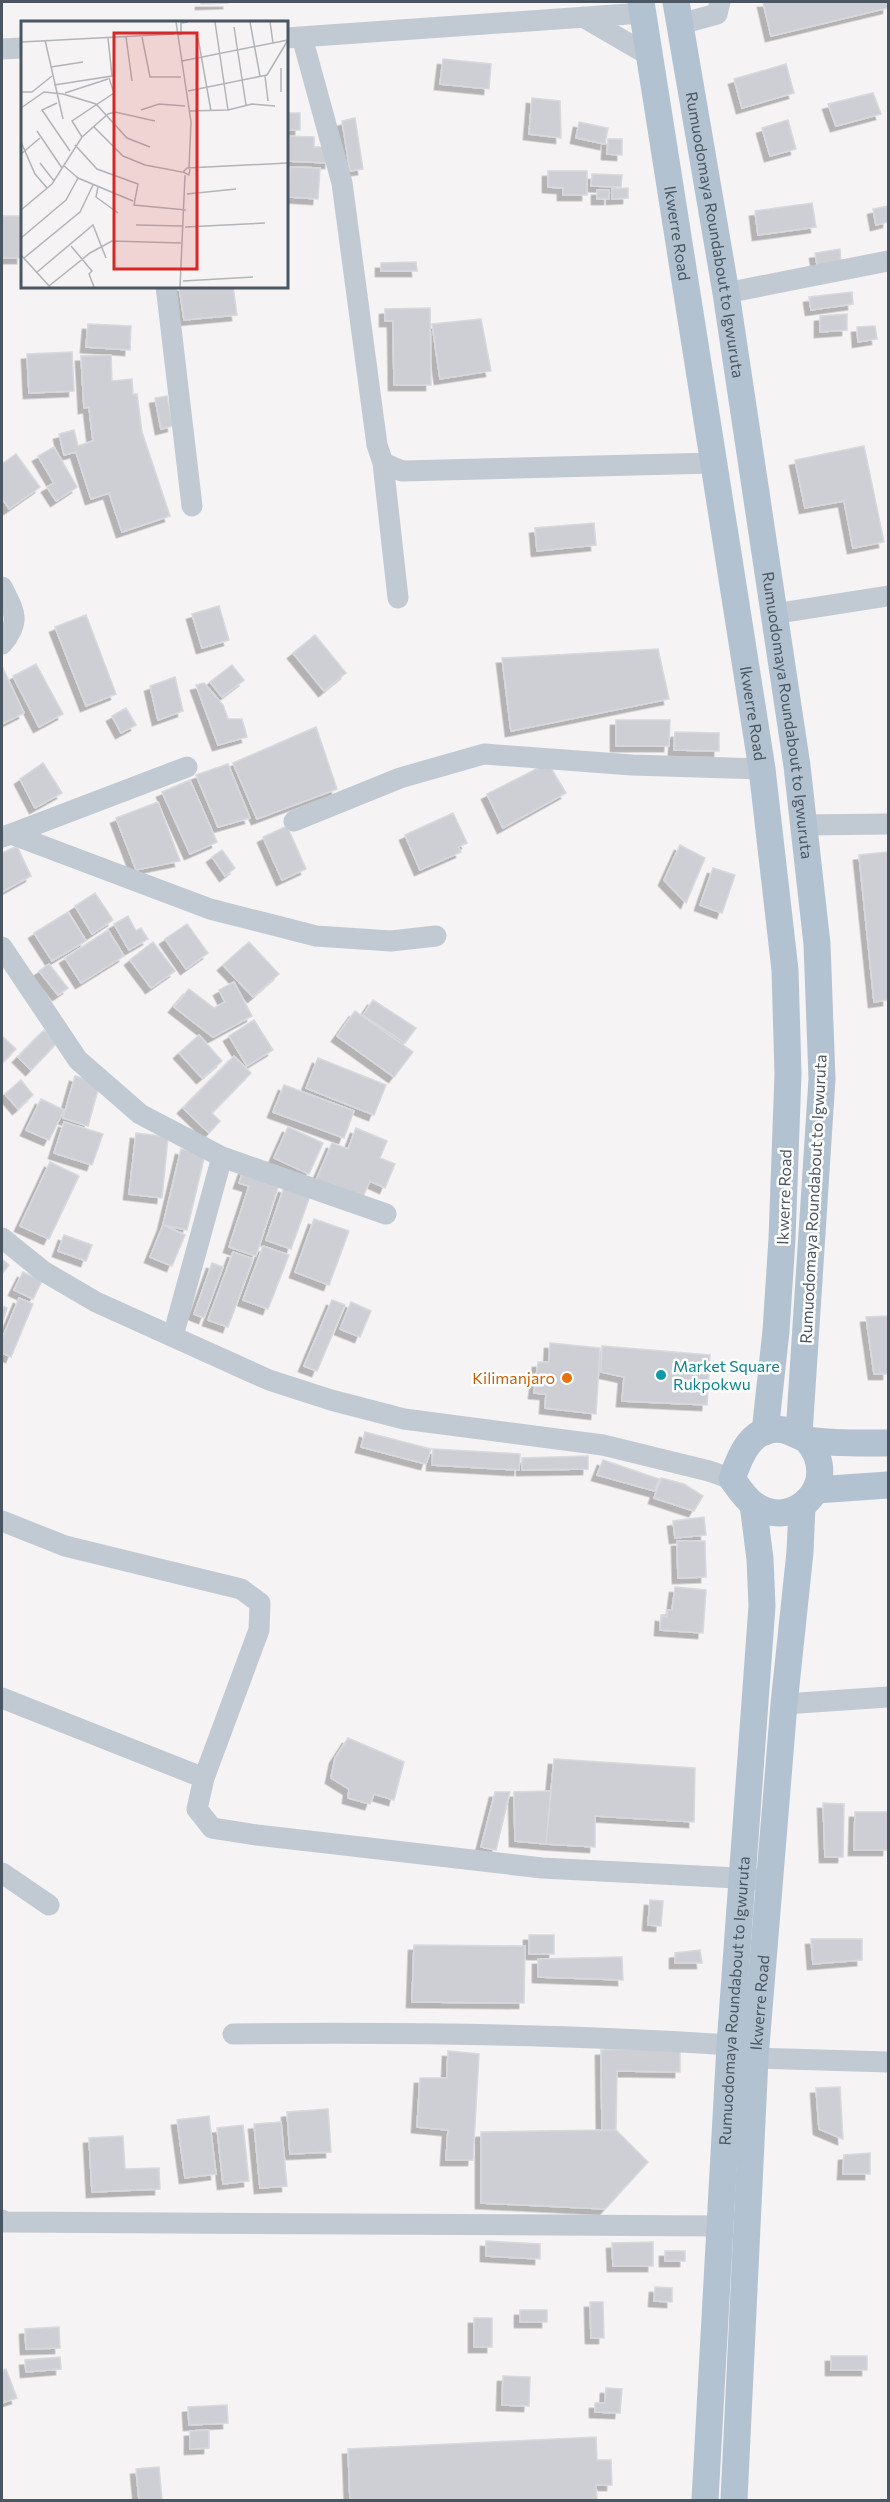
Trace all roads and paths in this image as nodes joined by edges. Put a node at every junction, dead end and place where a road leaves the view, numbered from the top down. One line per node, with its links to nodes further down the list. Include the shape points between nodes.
1 (720, 2): 3 (street, via 717,14)
2 (642, 7): 4 (street); 8 (main road, Ikwerre Road); 11 (main road, via 672,52 705,257 715,284)
3 (678, 13): 11 (main road, Rumuodomaya Roundabout to Igwuruta)
4 (583, 17): 5 (street); 8 (street)
5 (294, 38): 12 (street, via 342,183 377,445)
6 (21, 48): 7 (street)
7 (2, 49)
8 (650, 56): 13 (main road, Ikwerre Road)
9 (888, 261): 11 (street)
10 (166, 288): 14 (street)
11 (726, 293): 18 (main road, Rumuodomaya Roundabout to Igwuruta)
12 (383, 463): 13 (street, via 402,471); 17 (street)
13 (714, 463): 21 (main road, Ikwerre Road)
14 (192, 506)
15 (2, 587): 19 (street, via 15,612 14,627)
16 (888, 596): 18 (street)
17 (398, 598)
18 (773, 614): 24 (main road, Rumuodomaya Roundabout to Igwuruta)
19 (2, 644)
20 (187, 767): 25 (street)
21 (762, 769): 22 (street, via 632,765 484,754 400,778); 32 (main road, Ikwerre Road, via 785,970 788,1074 782,1239)
22 (294, 821)
23 (888, 824): 24 (street)
24 (805, 825): 33 (main road, Rumuodomaya Roundabout to Igwuruta, via 817,944 822,1079)
25 (6, 835): 26 (street, via 210,909 316,936 391,941)
26 (436, 936)
27 (2, 947): 28 (street, via 78,1060 140,1114)
28 (222, 1157): 29 (street); 31 (street)
29 (386, 1214)
30 (2, 1238): 31 (street, via 43,1271 96,1302)
31 (173, 1336): 35 (street, via 269,1380 341,1403 404,1419 603,1445)
32 (765, 1432): 33 (main road, via 782,1429); 35 (main road, via 747,1444)
33 (802, 1437): 34 (main road); 37 (main road, via 820,1463 821,1473)
34 (888, 1443)
35 (732, 1479): 38 (main road)
36 (888, 1485): 37 (main road)
37 (809, 1498): 38 (main road, via 790,1511 764,1510); 42 (main road, Ikwerre Road)
38 (753, 1504): 45 (main road, Rumuodomaya Roundabout to Igwuruta, via 762,1606)
39 (2, 1521): 43 (street, via 65,1546 241,1588 260,1603 259,1630)
40 (888, 1697): 42 (street)
41 (2, 1698): 43 (street)
42 (784, 1704): 46 (main road, Ikwerre Road)
43 (204, 1778): 45 (street, via 197,1809 212,1828 542,1868)
44 (2, 1873): 47 (street)
45 (743, 1879): 46 (street); 49 (main road, Rumuodomaya Roundabout to Igwuruta)
46 (770, 1880): 50 (main road, Ikwerre Road)
47 (49, 1905)
48 (233, 2034): 49 (street, via 393,2032 613,2037)
49 (730, 2045): 53 (main road, Rumuodomaya Roundabout to Igwuruta)
50 (755, 2058): 51 (street); 55 (main road, Ikwerre Road)
51 (888, 2062)
52 (2, 2220): 53 (street)
53 (720, 2226): 54 (main road, Rumuodomaya Roundabout to Igwuruta)
54 (705, 2500)
55 (734, 2500)

